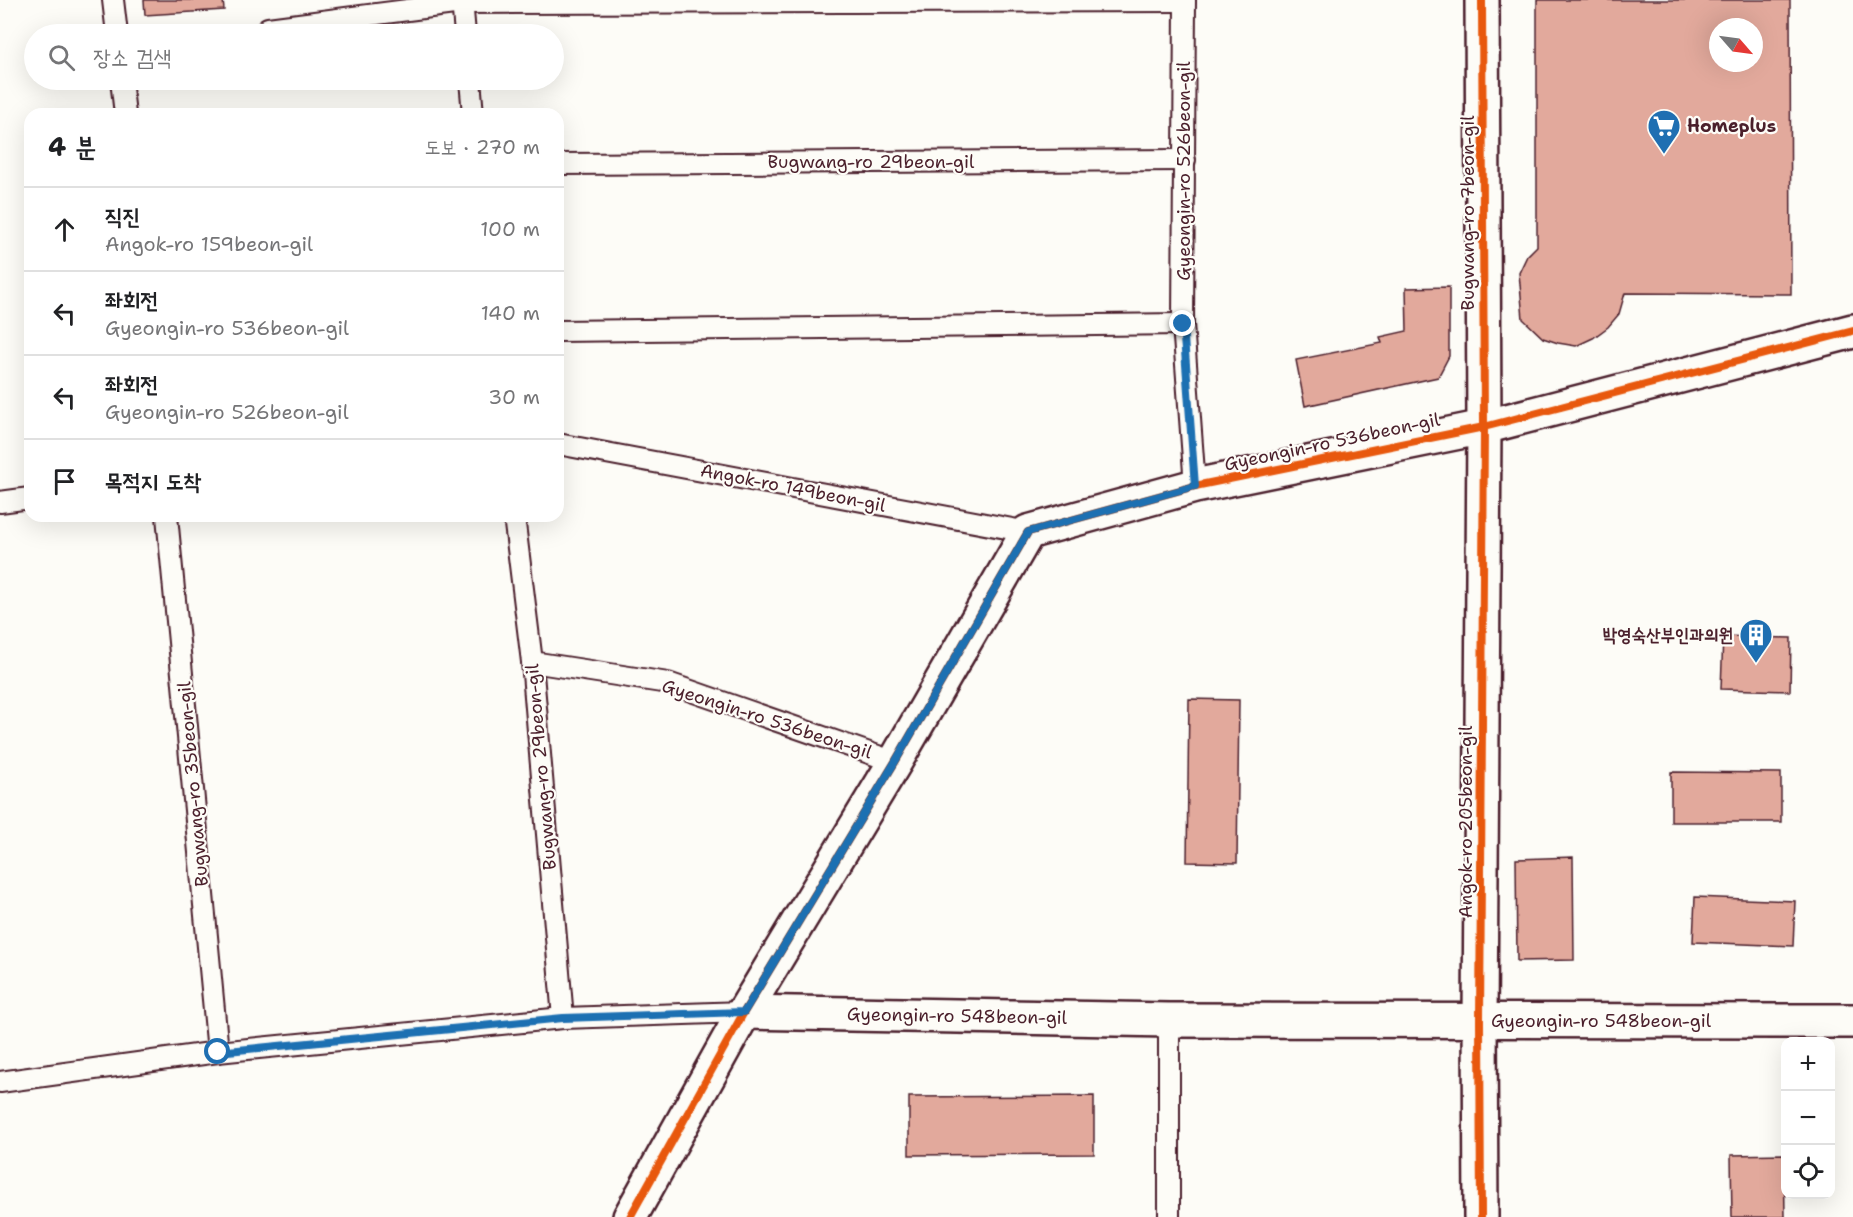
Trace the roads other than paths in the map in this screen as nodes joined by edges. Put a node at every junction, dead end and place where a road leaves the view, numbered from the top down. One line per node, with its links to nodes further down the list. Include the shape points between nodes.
1 (113, 0): 5 (lane)
2 (1482, 0): 17 (street, Bugwang-ro 7beon-gil)
3 (462, 1): 4 (lane); 6 (lane); 7 (lane)
4 (1185, 1): 12 (lane, Gyeongin-ro 526beon-gil)
5 (116, 24)
6 (297, 24)
7 (464, 24)
8 (122, 90): 10 (lane)
9 (471, 90): 11 (lane)
10 (124, 108)
11 (472, 108)
12 (1185, 160): 13 (lane, Bugwang-ro 29beon-gil); 14 (lane, Gyeongin-ro 526beon-gil)
13 (564, 164)
14 (1183, 324): 15 (lane); 19 (lane, Gyeongin-ro 526beon-gil)
15 (564, 331)
16 (1853, 331): 17 (street, Gyeongin-ro 536beon-gil)
17 (1484, 427): 19 (street, Gyeongin-ro 536beon-gil); 31 (street, Angok-ro 205beon-gil)
18 (564, 445): 24 (lane, Angok-ro 149beon-gil)
19 (1195, 486): 24 (street, Gyeongin-ro 536beon-gil)
20 (24, 499): 21 (lane)
21 (0, 502)
22 (168, 522): 32 (lane, Bugwang-ro 35beon-gil)
23 (515, 522): 25 (lane, Bugwang-ro 29beon-gil)
24 (1028, 532): 26 (street, Gyeongin-ro 536beon-gil)
25 (532, 662): 26 (lane, Gyeongin-ro 536beon-gil, via 668,683); 28 (lane, Bugwang-ro 29beon-gil)
26 (895, 762): 27 (street, Gyeongin-ro 536beon-gil)
27 (744, 1012): 28 (lane); 29 (street, Gyeongin-ro 548beon-gil); 34 (street, Gyeongin-ro 536beon-gil)
28 (563, 1018): 32 (lane)
29 (1168, 1020): 31 (street, Gyeongin-ro 548beon-gil); 35 (lane)
30 (1853, 1021): 31 (street, Gyeongin-ro 548beon-gil)
31 (1480, 1022): 36 (street, Angok-ro 205beon-gil)
32 (218, 1052): 33 (lane)
33 (0, 1082)
34 (630, 1217)
35 (1168, 1217)
36 (1481, 1217)

